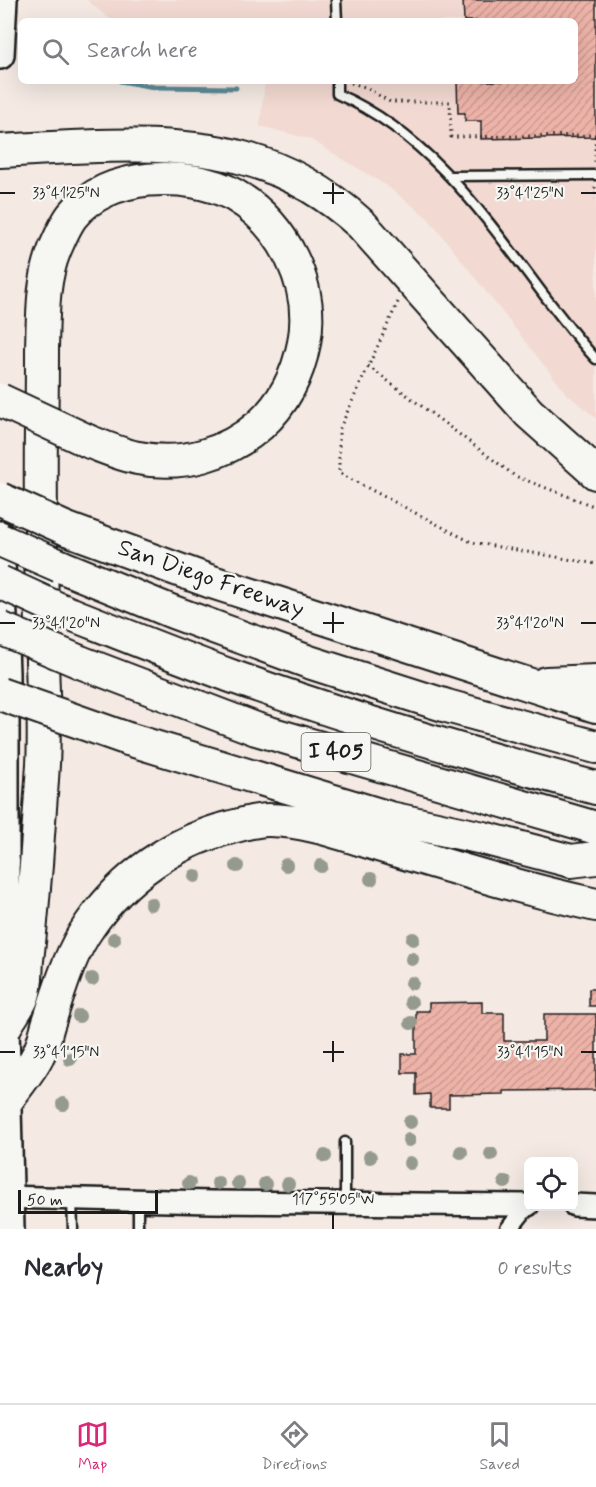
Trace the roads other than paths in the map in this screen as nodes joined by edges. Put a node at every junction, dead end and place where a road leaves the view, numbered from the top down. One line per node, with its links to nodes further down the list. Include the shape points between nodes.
1 (3, 0): 4 (main road)
2 (336, 0): 3 (lane)
3 (337, 18)
4 (0, 55)
5 (337, 84): 8 (lane, via 338,94 396,128)
6 (0, 151): 11 (highway, via 82,147 200,150 243,158 310,185 362,225 529,412)
7 (596, 175): 8 (lane)
8 (450, 176): 9 (lane)
9 (596, 359)
10 (0, 400): 27 (highway, bridge, via 90,442 137,458 190,460 216,452 242,438 274,411 300,361 306,305 290,254 258,212 233,195 190,180 168,178 123,184 103,192 72,217 54,250 43,309 41,460 43,763 24,994)
11 (596, 473)
12 (0, 499): 18 (highway, San Diego Freeway, bridge, via 67,529 209,581)
13 (0, 534): 25 (main road, via 4,673)
14 (0, 540): 21 (highway, bridge, via 173,612 309,662 447,706)
15 (0, 582): 22 (highway, bridge, via 230,675 364,722)
16 (0, 628): 23 (highway, I 405, bridge, via 255,729)
17 (596, 681): 18 (highway)
18 (527, 684): 20 (highway, San Diego Freeway)
19 (0, 694): 24 (highway, bridge, via 128,739 390,818 571,861)
20 (596, 706)
21 (596, 747)
22 (596, 788)
23 (596, 828)
24 (596, 858)
25 (2, 867): 27 (main road)
26 (596, 905): 28 (highway, via 289,821 266,820 195,838 149,864 116,892 89,926 62,985 38,1054)
27 (4, 1027): 28 (main road)
28 (7, 1100): 30 (main road)
29 (345, 1142): 33 (lane)
30 (5, 1197): 31 (street); 38 (main road)
31 (72, 1198): 32 (street); 39 (lane)
32 (138, 1200): 33 (street); 40 (lane)
33 (345, 1203): 34 (street)
34 (524, 1205)
35 (578, 1205): 36 (street)
36 (596, 1206)
37 (524, 1210): 41 (street)
38 (10, 1229)
39 (73, 1229)
40 (138, 1229)
41 (509, 1229)

